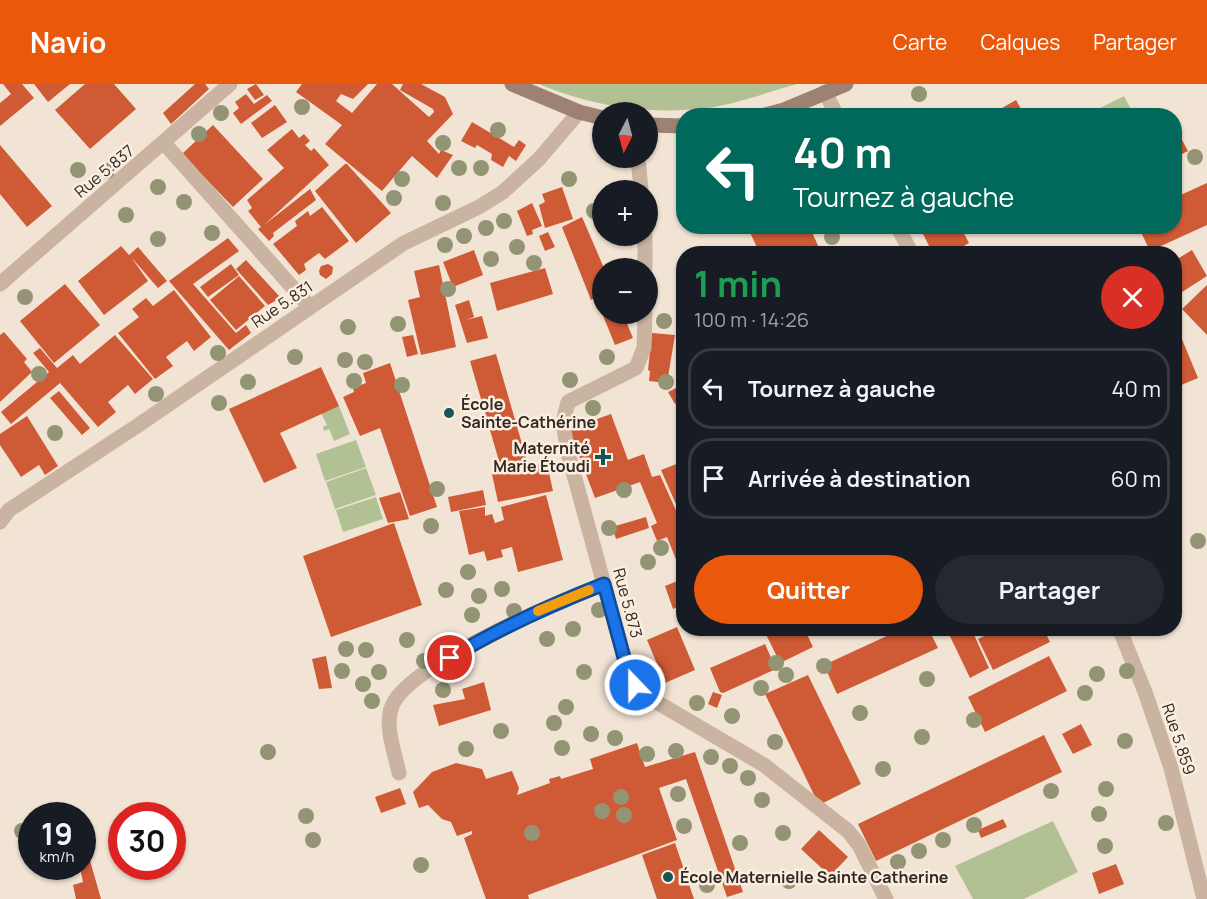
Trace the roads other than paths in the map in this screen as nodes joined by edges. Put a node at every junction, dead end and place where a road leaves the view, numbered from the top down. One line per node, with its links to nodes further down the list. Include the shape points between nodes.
1 (230, 84): 11 (street, Rue 5.837)
2 (512, 84): 7 (main road)
3 (846, 84): 4 (main road)
4 (825, 92): 5 (main road); 6 (street)
5 (789, 108)
6 (833, 108)
7 (579, 112): 8 (main road); 13 (street, Rue 5.831, via 539,159 503,192 404,243)
8 (592, 115)
9 (658, 125): 10 (main road)
10 (676, 126)
11 (164, 143): 12 (street, Rue 5.837); 13 (street)
12 (0, 284)
13 (310, 307): 15 (street, Rue 5.831, via 137,426)
14 (645, 324): 16 (street, Rue 5.873, via 644,348 636,368 568,402 564,411 568,453)
15 (3, 510)
16 (604, 584): 18 (street, via 552,604 416,678 392,706 389,723); 19 (street, Rue 5.873, via 635,685 648,697 764,765 848,831)
17 (1122, 636): 20 (street, Rue 5.859, via 1171,768)
18 (399, 773)
19 (886, 899)
20 (1204, 899)

